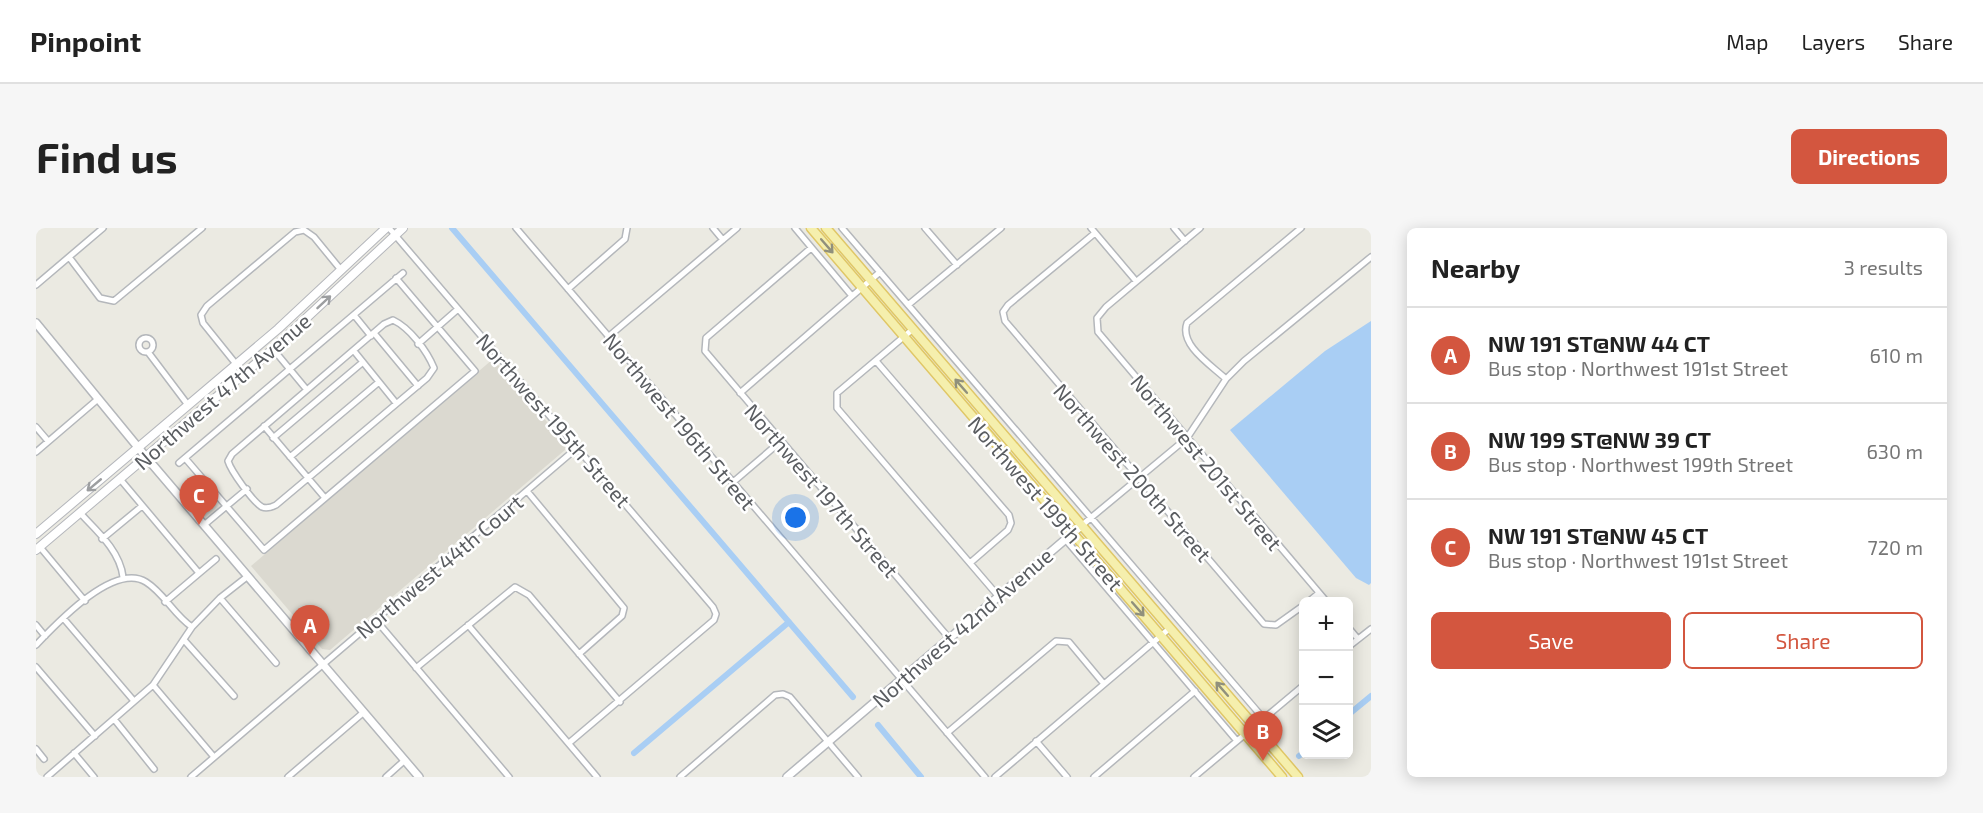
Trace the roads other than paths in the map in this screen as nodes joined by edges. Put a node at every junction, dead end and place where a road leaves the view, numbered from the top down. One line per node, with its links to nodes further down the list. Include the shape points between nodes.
1 (103, 228): 23 (street)
2 (202, 228): 23 (street, via 114,301 100,298)
3 (403, 228): 17 (main road, Northwest 47th Avenue)
4 (516, 228): 34 (street, Northwest 196th Street)
5 (713, 228): 20 (street)
6 (736, 228): 20 (street)
7 (795, 228): 22 (street)
8 (811, 228): 33 (main road, Northwest 199th Street, one-way to 33)
9 (826, 228): 30 (main road, Northwest 199th Street)
10 (842, 228): 27 (street)
11 (925, 228): 25 (street)
12 (1001, 228): 25 (street)
13 (1091, 228): 19 (street)
14 (1174, 228): 21 (street)
15 (1200, 228): 21 (street)
16 (1302, 228): 54 (street, via 1187,323 1187,341)
17 (390, 230): 26 (main road, Northwest 47th Avenue); 37 (street, Northwest 195th Street); 47 (main road, Northwest 47th Avenue, one-way to 17)
18 (628, 230): 34 (street, via 625,239)
19 (1095, 233): 31 (street); 78 (street, Northwest 200th Street, via 1008,305 1005,321)
20 (723, 240): 45 (street)
21 (1185, 241): 31 (street)
22 (811, 248): 35 (street); 59 (street, Northwest 197th Street, via 706,338 705,351)
23 (69, 257): 32 (street)
24 (1371, 257): 54 (street, Northwest 42nd Avenue)
25 (957, 265): 36 (street)
26 (341, 270): 41 (main road, Northwest 47th Avenue); 52 (street, via 314,237 303,230 294,232 207,306 201,315 203,323)
27 (880, 272): 30 (street); 36 (street)
28 (403, 273): 29 (street)
29 (396, 278): 38 (street); 40 (street)
30 (871, 280): 33 (street); 42 (main road, Northwest 199th Street)
31 (1136, 281): 66 (street, Northwest 201st Street, via 1097,318 1098,332)
32 (36, 285)
33 (862, 287): 35 (street); 44 (main road, Northwest 199th Street)
34 (567, 289): 45 (street, Northwest 196th Street)
35 (852, 296): 59 (street)
36 (908, 305): 86 (street)
37 (458, 309): 40 (street); 70 (street, Northwest 195th Street)
38 (354, 315): 43 (street); 53 (street)
39 (36, 324): 60 (street)
40 (438, 326): 46 (street); 82 (street, via 476,371)
41 (278, 328): 47 (main road); 52 (main road, Northwest 47th Avenue)
42 (913, 329): 44 (street); 88 (main road, Northwest 199th Street, one-way to 42)
43 (373, 334): 46 (street, via 393,320 402,324); 48 (street); 57 (street)
44 (904, 336): 50 (street); 90 (main road, Northwest 199th Street)
45 (608, 337): 79 (street, Northwest 196th Street)
46 (418, 344): 57 (street, via 434,368)
47 (273, 349): 53 (street); 56 (main road, Northwest 47th Avenue)
48 (354, 351): 51 (street); 58 (street)
49 (148, 352): 62 (street)
50 (876, 361): 94 (street, via 1009,515 1008,530); 94 (street, via 837,393 837,408)
51 (363, 362): 55 (street); 65 (street)
52 (236, 364): 56 (main road); 62 (main road, Northwest 47th Avenue)
53 (290, 369): 58 (street); 74 (street)
54 (1226, 379): 66 (street, Northwest 42nd Avenue)
55 (379, 382): 61 (street); 73 (street)
56 (233, 383): 72 (main road, Northwest 47th Avenue)
57 (417, 386): 61 (street)
58 (307, 390): 63 (street)
59 (740, 393): 68 (street, Northwest 197th Street)
60 (98, 399): 67 (street); 69 (street)
61 (396, 403): 76 (street)
62 (188, 405): 69 (main road, Northwest 47th Avenue)
63 (264, 426): 65 (street); 80 (street, via 228,461)
64 (36, 427): 67 (street)
65 (273, 438): 73 (street)
66 (1188, 438): 78 (street, Northwest 42nd Avenue); 98 (street, Northwest 201st Street)
67 (48, 441): 71 (street)
68 (780, 442): 79 (street); 116 (street, Northwest 197th Street)
69 (138, 447): 72 (street); 89 (main road, Northwest 47th Avenue, one-way to 89)
70 (578, 447): 81 (street, Northwest 44th Court); 134 (street, Northwest 195th Street, via 716,614 714,620)
71 (36, 452)
72 (146, 457): 77 (main road, Northwest 47th Avenue); 87 (street)
73 (290, 457): 76 (street)
74 (185, 458): 75 (street); 84 (street)
75 (179, 463)
76 (308, 478): 80 (street, via 270,508 261,507); 82 (street)
77 (120, 479): 83 (street); 85 (main road, Northwest 47th Avenue)
78 (1139, 479): 86 (street, Northwest 42nd Avenue); 105 (street, Northwest 200th Street, via 1264,624 1271,626)
79 (732, 483): 127 (street, Northwest 196th Street)
80 (247, 489): 84 (street)
81 (527, 491): 107 (street, Northwest 44th Court); 122 (street, via 624,608 622,616)
82 (325, 498): 84 (street, via 264,550)
83 (142, 506): 91 (street); 95 (street)
84 (227, 506): 87 (street)
85 (80, 513): 91 (street); 92 (main road, Northwest 47th Avenue)
86 (1091, 518): 88 (street, Northwest 42nd Avenue); 137 (street)
87 (204, 525): 96 (street)
88 (1081, 526): 90 (street, Northwest 42nd Avenue); 111 (main road, Northwest 199th Street)
89 (36, 534)
90 (1069, 536): 99 (street, Northwest 42nd Avenue); 115 (main road, Northwest 199th Street, one-way to 115); 119 (street)
91 (102, 539): 97 (street, via 120,562)
92 (38, 549): 103 (street)
93 (216, 559): 95 (street)
94 (970, 563): 99 (street)
95 (199, 573): 104 (street)
96 (248, 576): 102 (street); 124 (street)
97 (123, 577): 103 (street, via 103,586); 104 (street, via 144,580)
98 (1320, 593): 100 (street); 101 (street, Northwest 201st Street)
99 (999, 597): 116 (street, Northwest 42nd Avenue)
100 (1315, 597)
101 (1323, 597)
102 (220, 598): 110 (street); 123 (street)
103 (85, 601): 106 (street)
104 (165, 602): 110 (street)
105 (1299, 608)
106 (64, 619): 114 (street); 133 (street)
107 (375, 619): 124 (street, Northwest 44th Court); 126 (street)
108 (36, 625): 114 (street)
109 (468, 625): 122 (street, via 515,587 529,595); 126 (street); 145 (street)
110 (192, 627): 118 (street)
111 (1170, 628): 115 (street); 138 (main road, Northwest 199th Street, one-way to 111)
112 (1371, 629): 117 (street)
113 (1353, 633): 117 (street)
114 (45, 636): 121 (street)
115 (1161, 636): 119 (street); 140 (main road, Northwest 199th Street)
116 (949, 638): 127 (street, Northwest 42nd Avenue)
117 (1358, 639): 120 (street)
118 (184, 640): 129 (street); 132 (street)
119 (1153, 643): 128 (street); 131 (street)
120 (1353, 643)
121 (36, 645)
122 (579, 654): 134 (street)
123 (276, 663)
124 (323, 664): 135 (street); 148 (street, Northwest 44th Court)
125 (36, 667): 141 (street)
126 (416, 668): 158 (street)
127 (901, 679): 139 (street, Northwest 196th Street); 144 (street, Northwest 42nd Avenue)
128 (1104, 684): 139 (street, via 1069,642 1062,639); 142 (street)
129 (153, 685): 133 (street); 148 (street)
130 (1299, 689): 137 (street)
131 (1195, 692): 143 (street); 166 (street)
132 (234, 696)
133 (134, 701): 136 (street)
134 (620, 702): 145 (street)
135 (364, 712): 150 (street); 155 (street)
136 (114, 719): 141 (street); 151 (street)
137 (1264, 719): 138 (street)
138 (1254, 727): 140 (street); 169 (main road, Northwest 199th Street)
139 (947, 733): 163 (street, Northwest 196th Street)
140 (1246, 734): 143 (street); 168 (main road, Northwest 199th Street)
141 (95, 736): 147 (street)
142 (1036, 741): 164 (street); 165 (street)
143 (1237, 741): 167 (street)
144 (829, 742): 160 (street, via 790,697 775,695); 161 (street, Northwest 42nd Avenue); 162 (street)
145 (569, 743): 159 (street)
146 (36, 749): 149 (street)
147 (74, 753): 152 (street); 153 (street)
148 (214, 758): 154 (street, Northwest 44th Court)
149 (45, 759)
150 (405, 760): 156 (street); 157 (street)
151 (154, 769)
152 (47, 777)
153 (94, 777)
154 (191, 777)
155 (288, 777)
156 (386, 777)
157 (419, 777)
158 (509, 777)
159 (597, 777)
160 (680, 777)
161 (787, 777)
162 (858, 777)
163 (985, 777)
164 (995, 777)
165 (1067, 777)
166 (1094, 777)
167 (1194, 777)
168 (1282, 777)
169 (1298, 777)

